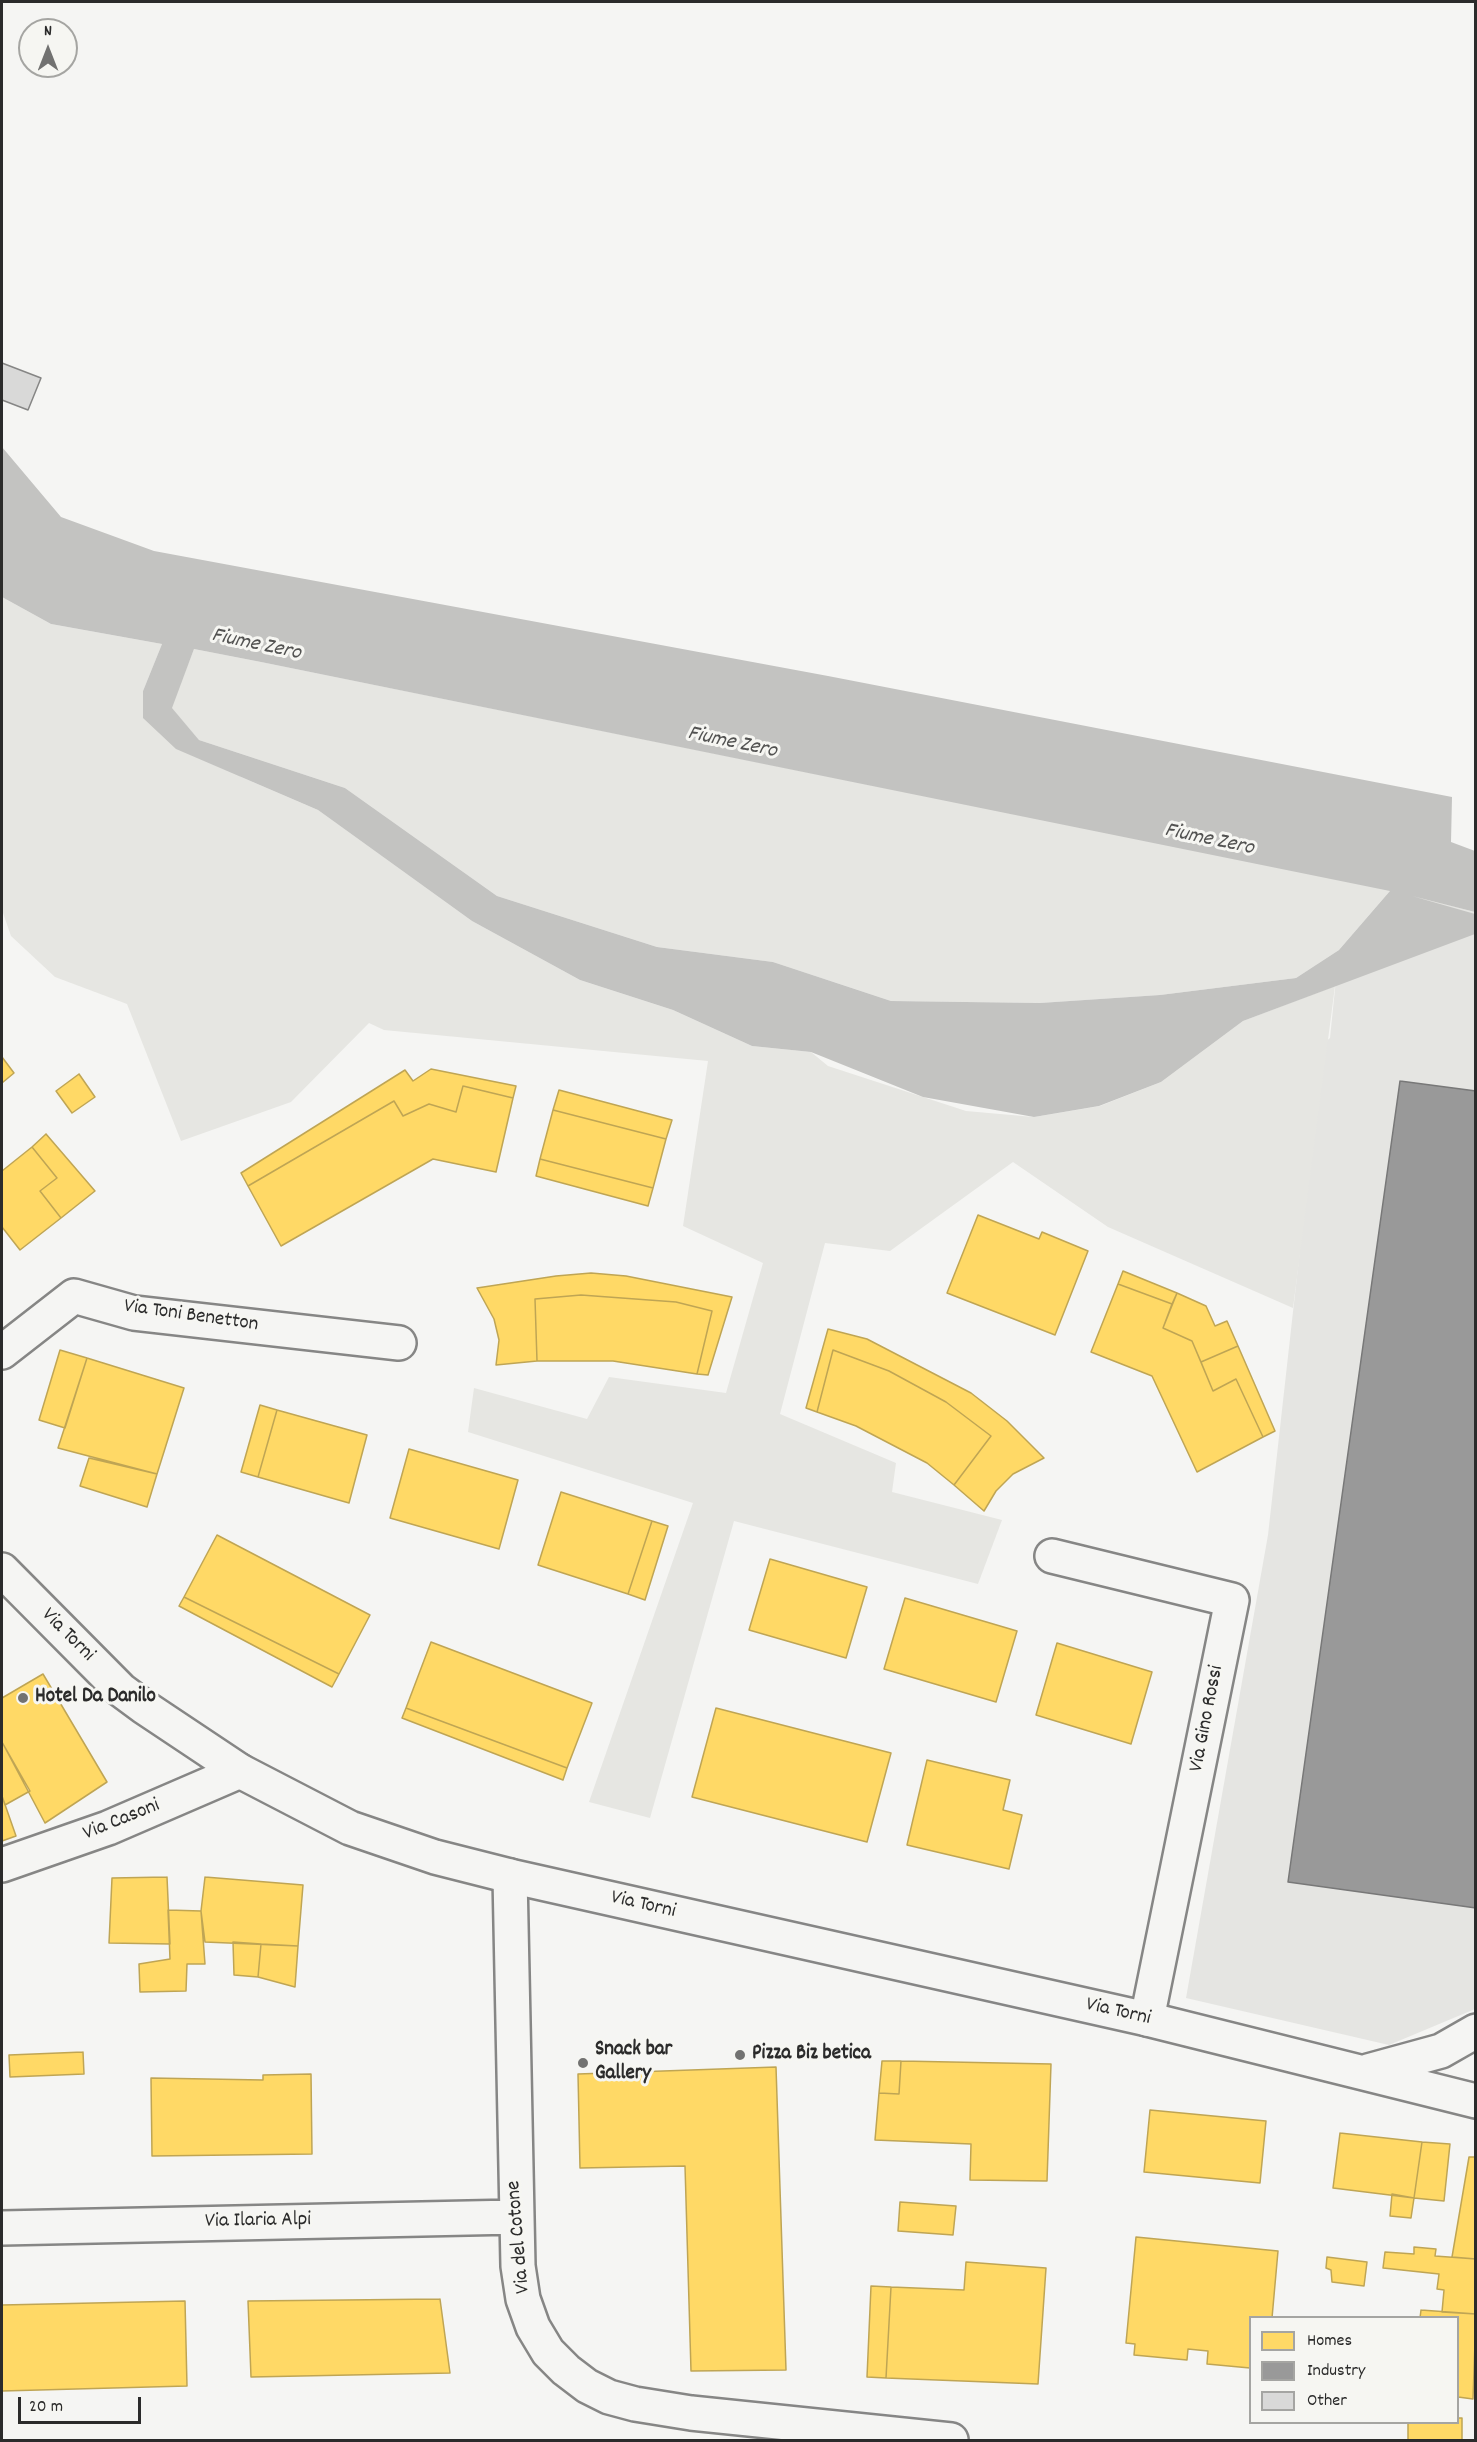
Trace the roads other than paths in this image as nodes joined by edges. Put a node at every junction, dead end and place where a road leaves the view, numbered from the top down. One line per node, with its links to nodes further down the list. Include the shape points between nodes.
1 (399, 1343): 2 (street, Via Toni Benetton, via 134,1312 74,1296)
2 (2, 1352)
3 (1052, 1557): 8 (street, Via Gino Rossi, via 1232,1600)
4 (2, 1570): 5 (street, Via Torni, via 121,1690)
5 (240, 1771): 6 (street, Via Casoni, via 108,1828); 7 (street, Via Torni, via 350,1828 435,1857)
6 (2, 1865)
7 (510, 1876): 8 (street, Via Torni); 12 (street, Via del Cotone)
8 (1147, 2019): 10 (street, Via Torni)
9 (1476, 2031): 10 (street, Via Torni, via 1441,2051)
10 (1366, 2072): 11 (street, Via Torni)
11 (1476, 2101)
12 (515, 2217): 13 (street, Via Ilaria Alpi); 14 (street, Via del Cotone, via 520,2277 533,2327 548,2352 566,2370 602,2393 635,2404 691,2413)
13 (2, 2228)
14 (951, 2440)

